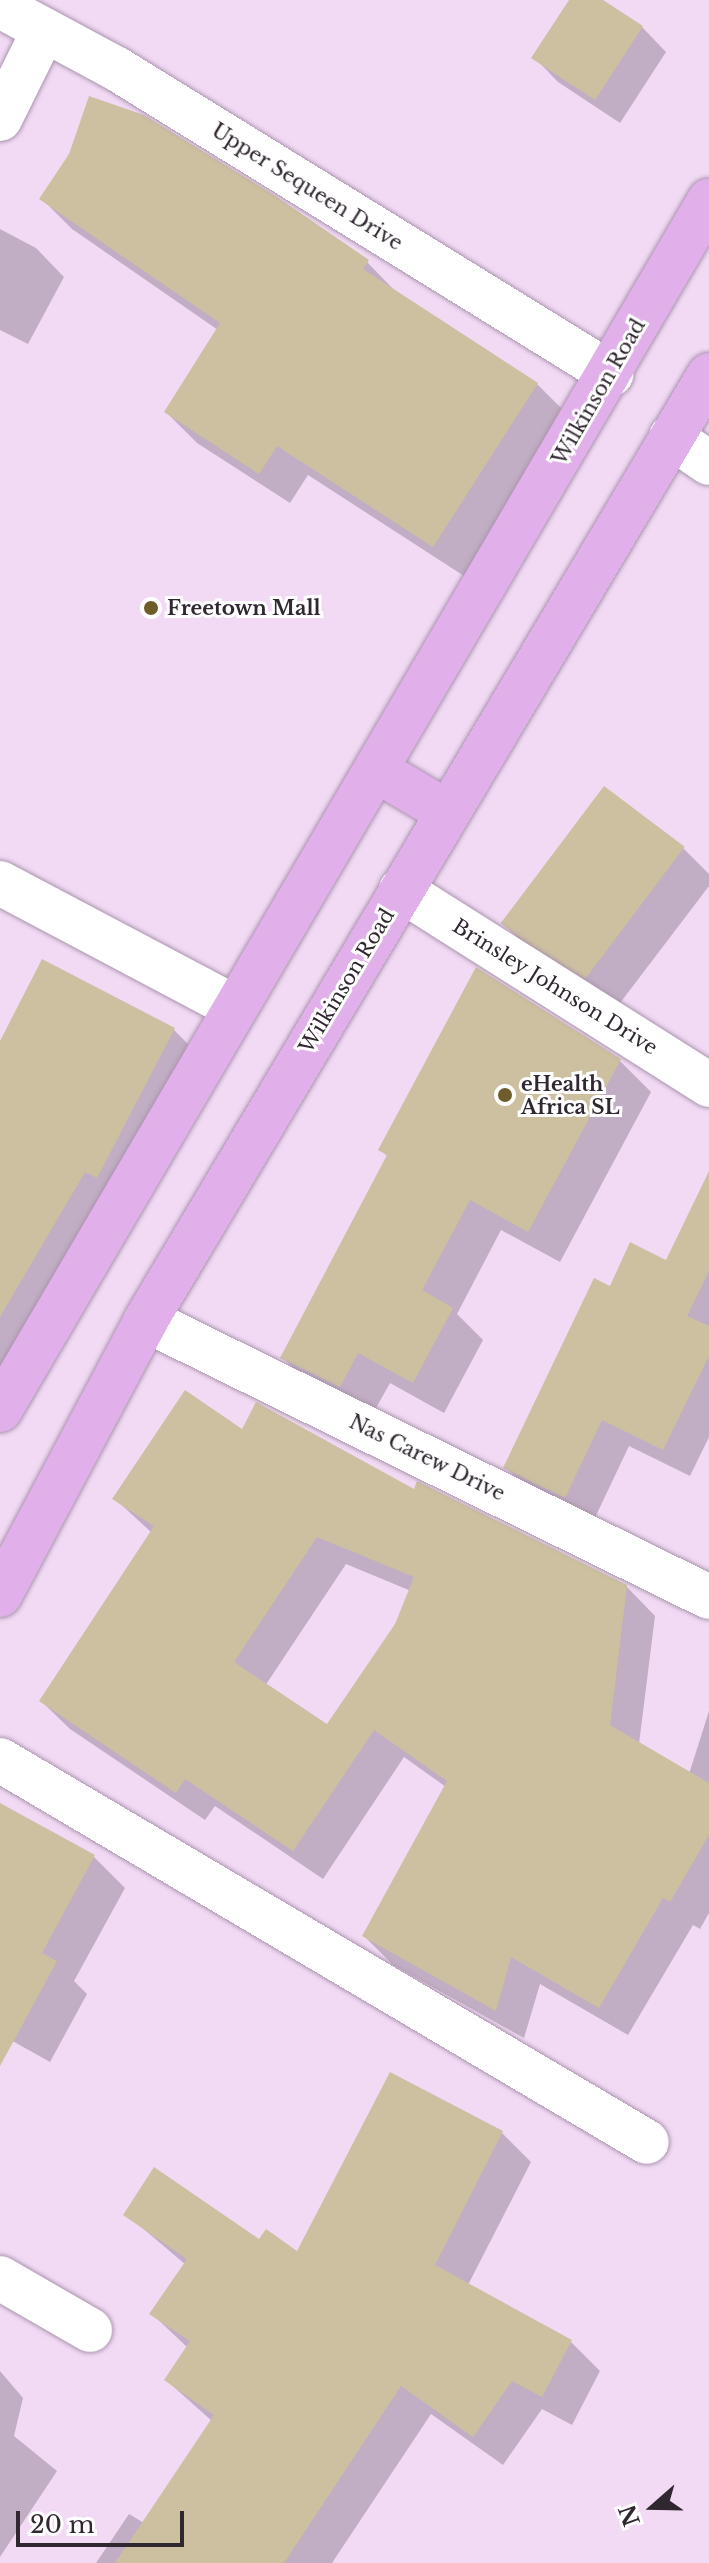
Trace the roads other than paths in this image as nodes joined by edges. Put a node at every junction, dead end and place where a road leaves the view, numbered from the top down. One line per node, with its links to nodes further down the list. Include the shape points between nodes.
1 (0, 6): 2 (street, Upper Sequeen Drive)
2 (44, 30): 3 (street); 5 (street, Upper Sequeen Drive, via 117,69)
3 (0, 119)
4 (709, 201): 5 (main road, Wilkinson Road)
5 (611, 374): 9 (main road, Wilkinson Road)
6 (709, 375): 7 (main road, Wilkinson Road)
7 (671, 437): 8 (street); 10 (main road, Wilkinson Road)
8 (709, 463)
9 (376, 770): 10 (main road); 13 (main road, Wilkinson Road)
10 (447, 812): 12 (main road, Wilkinson Road)
11 (0, 883): 13 (street)
12 (401, 890): 14 (street, Brinsley Johnson Drive); 15 (main road, Wilkinson Road)
13 (234, 1007): 16 (main road, Wilkinson Road)
14 (709, 1085)
15 (146, 1320): 17 (main road, Wilkinson Road); 18 (street, Nas Carew Drive)
16 (0, 1410)
17 (0, 1595)
18 (709, 1597)
19 (0, 1760): 20 (street)
20 (647, 2142)
21 (0, 2278): 22 (street)
22 (90, 2330)

